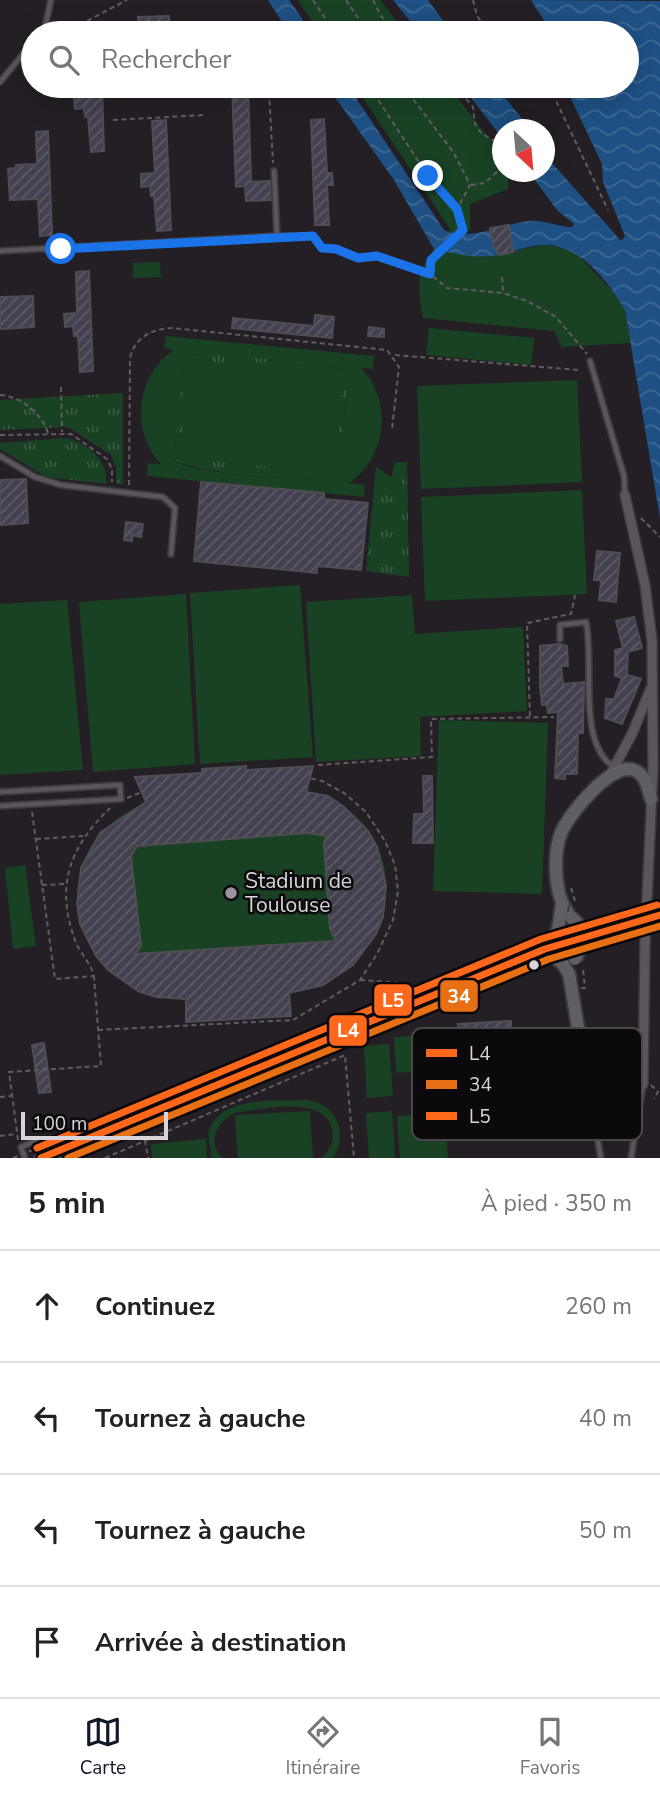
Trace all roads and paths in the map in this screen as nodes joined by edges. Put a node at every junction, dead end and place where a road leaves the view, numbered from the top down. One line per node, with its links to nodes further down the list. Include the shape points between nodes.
1 (51, 0): 7 (lane)
2 (127, 0): 8 (path)
3 (313, 0): 9 (path)
4 (346, 0): 10 (path)
5 (373, 0): 11 (path)
6 (474, 0): 12 (path)
7 (46, 21)
8 (87, 21)
9 (327, 21)
10 (360, 21)
11 (386, 21)
12 (481, 21)
13 (21, 57): 14 (lane)
14 (0, 82)
15 (269, 98): 23 (path)
16 (377, 98): 26 (path, via 428,176)
17 (412, 98): 25 (path, via 454,153)
18 (465, 98): 22 (path, via 475,124)
19 (554, 98): 27 (path)
20 (205, 115): 21 (path)
21 (113, 120)
22 (492, 140)
23 (274, 171): 28 (lane)
24 (492, 176): 25 (path, via 485,183)
25 (470, 185): 26 (path)
26 (457, 209): 31 (path, via 463,230 435,254)
27 (608, 210)
28 (277, 236): 29 (lane, via 313,236); 30 (lane)
29 (322, 248): 31 (path, via 358,258 377,256)
30 (0, 251)
31 (430, 274): 33 (path, via 447,288)
32 (502, 277): 33 (path)
33 (503, 293): 35 (path, via 556,317 579,340)
34 (394, 355): 36 (path); 39 (path, via 399,367); 45 (path, via 387,350 157,329 137,342 130,358)
35 (590, 361): 46 (lane, via 624,476)
36 (579, 370)
37 (61, 387): 41 (path)
38 (0, 395): 40 (path, via 43,417)
39 (392, 429)
40 (48, 433): 41 (path); 42 (path)
41 (62, 434): 44 (path, via 71,434 107,459 112,469)
42 (0, 435)
43 (0, 456): 44 (lane, via 35,477)
44 (111, 491): 45 (lane)
45 (128, 493): 49 (lane, via 163,497 175,508)
46 (625, 495): 47 (street)
47 (629, 513): 48 (path, via 639,515); 52 (street, via 645,584 652,640)
48 (660, 537)
49 (171, 554)
50 (575, 595): 53 (path, via 571,614 527,623)
51 (560, 639): 56 (lane, via 560,625 586,622 593,738)
52 (651, 688): 56 (street); 60 (street)
53 (530, 716): 54 (path); 55 (path, via 431,719 432,757)
54 (554, 717)
55 (318, 765)
56 (612, 771): 60 (main road, via 635,770 647,784); 70 (main road, via 561,831 556,857)
57 (309, 778): 78 (path, via 344,793 366,811 395,865 398,891 393,920 360,980 293,1020)
58 (0, 792): 62 (lane, via 120,785 121,799)
59 (142, 792): 61 (path)
60 (651, 799): 71 (street)
61 (123, 800)
62 (31, 804): 64 (lane); 66 (path)
63 (114, 804): 65 (path)
64 (0, 806)
65 (84, 835): 66 (path); 67 (path)
66 (36, 839): 68 (path)
67 (66, 884): 68 (path); 75 (path, via 66,915)
68 (42, 885): 75 (path, via 55,979)
69 (569, 888): 70 (path, via 573,888)
70 (568, 903): 72 (main road, bridge); 73 (main road, bridge, via 556,935)
71 (655, 915): 72 (main road, bridge); 73 (lane); 79 (street)
72 (588, 934): 73 (main road, bridge); 76 (main road, bridge, via 575,959)
73 (543, 946): 76 (main road, bridge); 91 (path, bridge); 93 (main road)
74 (582, 967): 76 (path)
75 (94, 976): 78 (path)
76 (579, 988): 77 (main road)
77 (582, 1028)
78 (98, 1030): 81 (path, via 101,1066 9,1072)
79 (643, 1084): 80 (lane); 83 (path, via 656,1088)
80 (642, 1090)
81 (12, 1096): 82 (path); 84 (path)
82 (0, 1097)
83 (654, 1099)
84 (16, 1134): 85 (path); 90 (path)
85 (0, 1136)
86 (145, 1139): 94 (path); 95 (path); 96 (path, via 345,1055)
87 (598, 1140): 97 (lane)
88 (634, 1140): 98 (lane)
89 (36, 1141): 90 (lane)
90 (21, 1147): 92 (lane)
91 (13, 1158)
92 (25, 1158)
93 (41, 1158)
94 (105, 1158)
95 (148, 1158)
96 (354, 1158)
97 (601, 1158)
98 (631, 1158)

